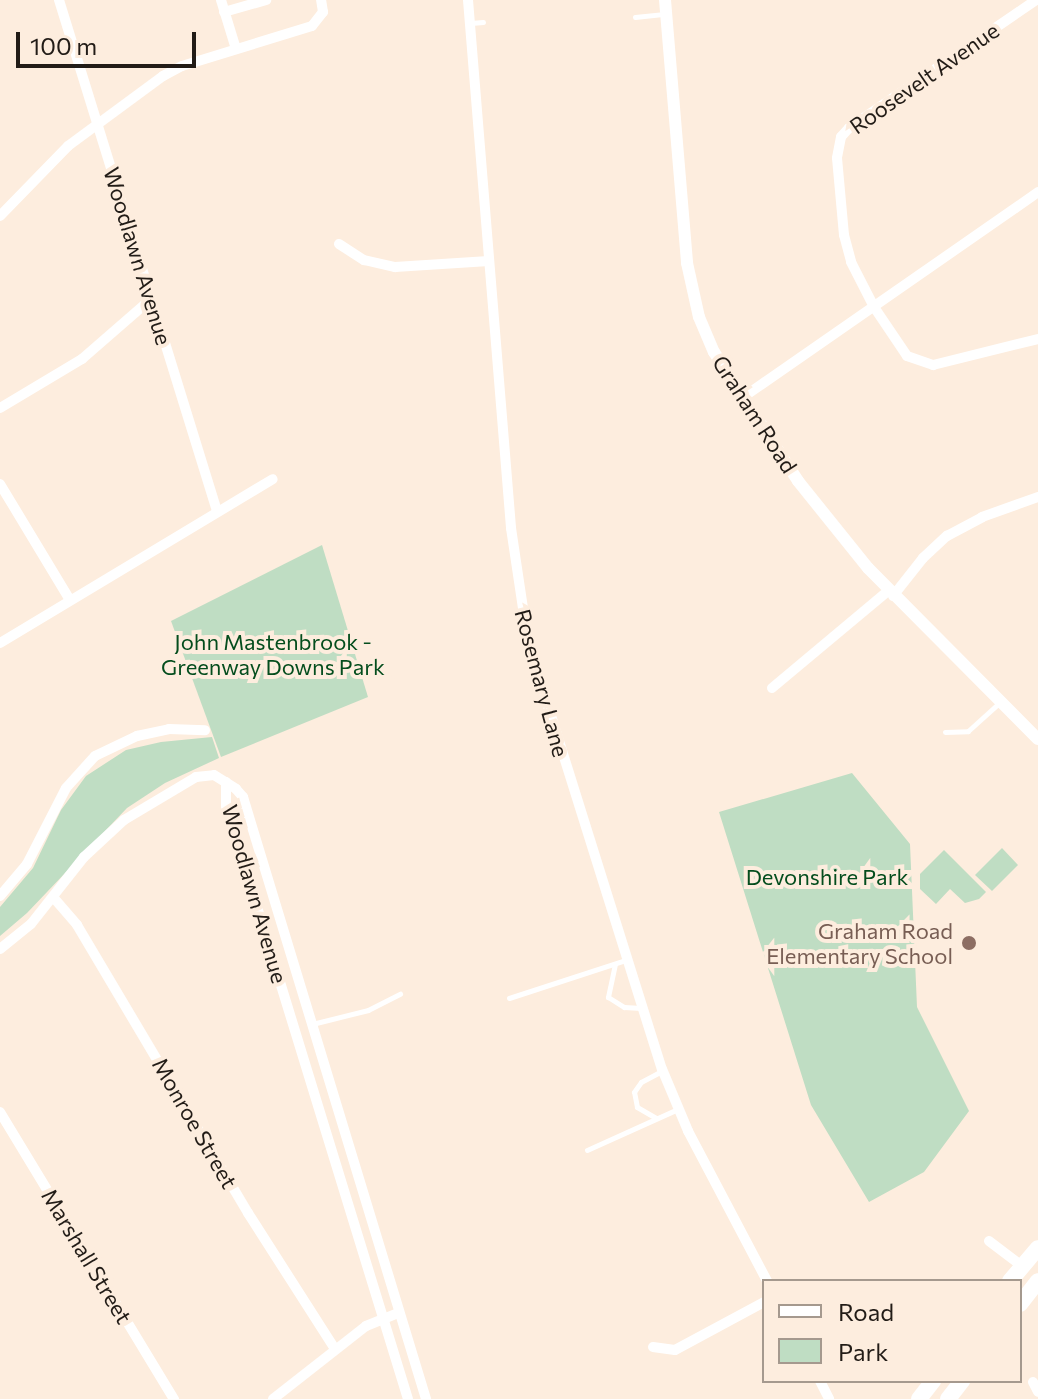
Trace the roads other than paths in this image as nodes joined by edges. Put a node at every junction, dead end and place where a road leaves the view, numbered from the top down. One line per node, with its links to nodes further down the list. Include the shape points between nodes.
1 (59, 0): 14 (street, Woodlawn Avenue)
2 (221, 0): 8 (street)
3 (266, 0): 8 (street)
4 (321, 0): 13 (street, via 323,12 312,26)
5 (468, 0): 12 (street, Rosemary Lane)
6 (665, 0): 9 (street, Graham Road)
7 (1036, 0): 20 (street, Roosevelt Avenue, via 841,137 837,158 846,248)
8 (224, 12): 13 (street)
9 (666, 14): 10 (lane); 22 (street, Graham Road, via 693,293 714,352)
10 (635, 17)
11 (483, 22): 12 (lane)
12 (470, 23): 18 (street, Rosemary Lane)
13 (236, 49): 14 (street, via 163,76)
14 (98, 124): 16 (street, via 56,157); 19 (street, Woodlawn Avenue)
15 (1038, 192): 20 (street)
16 (0, 216)
17 (339, 244): 18 (street, via 364,260 395,267)
18 (489, 261): 40 (street, Rosemary Lane, via 520,606 548,713)
19 (151, 299): 23 (street, via 82,359); 27 (street, Woodlawn Avenue)
20 (874, 307): 21 (street, via 907,356 925,365); 22 (street)
21 (1038, 339)
22 (742, 398): 28 (street, Graham Road, via 798,481)
23 (0, 408)
24 (273, 479): 27 (street)
25 (0, 484): 29 (street)
26 (1038, 497): 28 (street, via 947,536)
27 (217, 511): 29 (street)
28 (890, 594): 31 (street); 32 (street, Graham Road)
29 (70, 600): 30 (street)
30 (0, 643)
31 (772, 688)
32 (1000, 702): 34 (lane, via 968,731); 35 (street, Graham Road)
33 (205, 730): 37 (street, via 169,729 137,736 95,756 66,788 27,864)
34 (945, 732)
35 (1038, 739)
36 (226, 782): 38 (street, via 214,775 196,777 124,820 84,857); 45 (street, Woodlawn Avenue, via 243,797); 48 (street, Woodlawn Avenue, via 226,806)
37 (0, 896)
38 (53, 897): 39 (street); 64 (street, Monroe Street, via 77,925 256,1227)
39 (0, 949)
40 (627, 960): 41 (lane); 44 (street, Rosemary Lane)
41 (615, 964): 43 (lane); 44 (lane, via 608,997 624,1007)
42 (400, 994): 45 (lane, via 368,1010)
43 (509, 998)
44 (642, 1008): 47 (street, Rosemary Lane)
45 (312, 1024): 46 (street, Woodlawn Avenue)
46 (325, 1068): 48 (street); 61 (street, Woodlawn Avenue)
47 (662, 1070): 49 (street, Rosemary Lane); 51 (lane, via 634,1092 637,1107)
48 (308, 1073): 62 (street, Woodlawn Avenue)
49 (679, 1109): 51 (lane); 56 (street, Rosemary Lane)
50 (0, 1112): 67 (street, Marshall Street)
51 (658, 1118): 52 (lane)
52 (587, 1150)
53 (989, 1241): 55 (street)
54 (1038, 1248): 55 (main road)
55 (1022, 1266): 57 (main road)
56 (766, 1279)
57 (1012, 1279)
58 (1038, 1281): 59 (main road)
59 (1022, 1301)
60 (762, 1303): 63 (street, via 675,1350)
61 (399, 1313): 62 (street); 70 (street, Woodlawn Avenue)
62 (383, 1317): 64 (street); 69 (street, Woodlawn Avenue)
63 (653, 1347)
64 (335, 1349): 68 (street)
65 (931, 1383): 71 (main road)
66 (960, 1383): 72 (main road)
67 (174, 1399)
68 (273, 1399)
69 (408, 1399)
70 (426, 1399)
71 (919, 1399)
72 (948, 1399)

